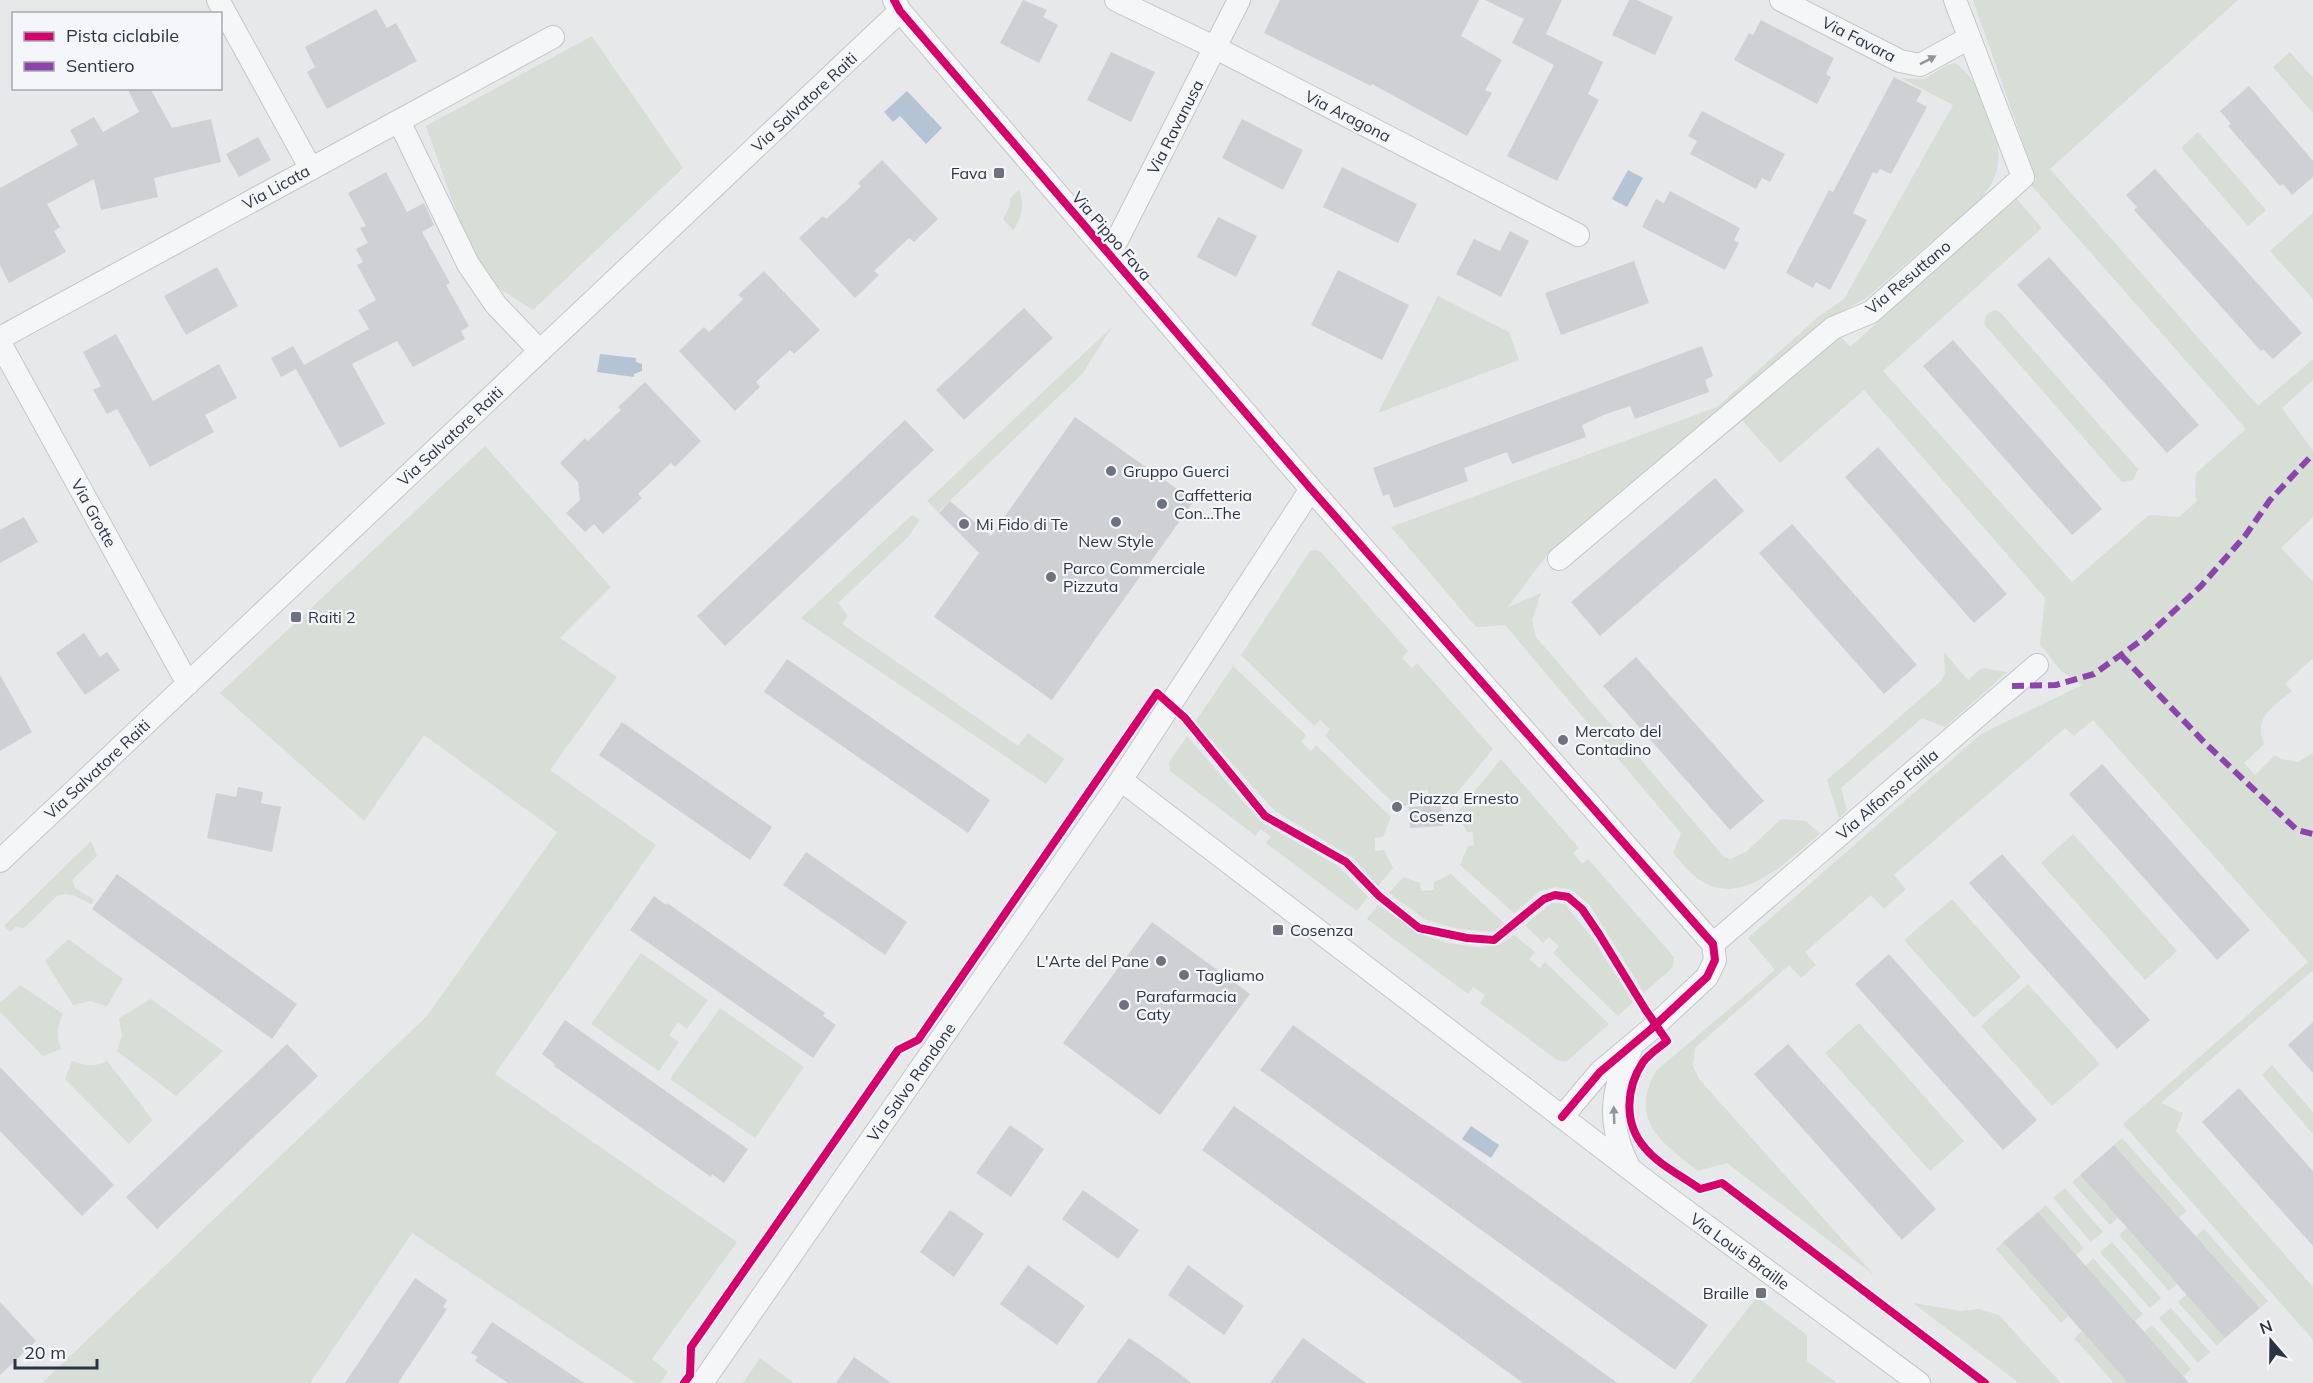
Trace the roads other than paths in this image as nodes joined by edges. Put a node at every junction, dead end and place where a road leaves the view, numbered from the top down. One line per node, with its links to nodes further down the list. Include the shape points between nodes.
1 (218, 0): 11 (street)
2 (1116, 0): 9 (street, Via Aragona)
3 (1239, 0): 9 (street, Via Ravanusa)
4 (1781, 0): 8 (street, Via Favara, one-way to 8, via 1900,61 1920,65)
5 (1955, 0): 8 (street, Via Resuttano)
6 (897, 6): 13 (street, Via Pippo Fava); 16 (street, Via Salvatore Raiti)
7 (553, 37): 10 (street, Via Licata)
8 (1969, 38): 18 (street, Via Resuttano, via 2023,177 1871,312 1833,328)
9 (1216, 48): 12 (street, Via Aragona); 13 (street, Via Ravanusa)
10 (399, 121): 11 (street, Via Licata); 16 (street, via 468,264 496,305)
11 (311, 169): 14 (street, Via Licata)
12 (1578, 235)
13 (1110, 254): 17 (street, Via Pippo Fava)
14 (0, 338)
15 (0, 343): 20 (street, Via Grotte)
16 (540, 351): 20 (street, Via Salvatore Raiti)
17 (1311, 489): 21 (street, Via Salvo Randone); 23 (street, Via Pippo Fava)
18 (1558, 559)
19 (2037, 665): 23 (street, Via Alfonso Failla)
20 (188, 684): 22 (street, Via Salvatore Raiti)
21 (1121, 780): 25 (street, Via Louis Braille); 27 (street, Via Salvo Randone)
22 (0, 861)
23 (1713, 944): 24 (street, via 1714,960 1707,978)
24 (1634, 1044): 25 (street, via 1600,1072); 26 (street, one-way to 24, via 1614,1128 1613,1105 1622,1069)
25 (1562, 1117): 26 (street, Via Louis Braille)
26 (1631, 1170): 28 (street, Via Louis Braille)
27 (702, 1383)
28 (1920, 1383)

